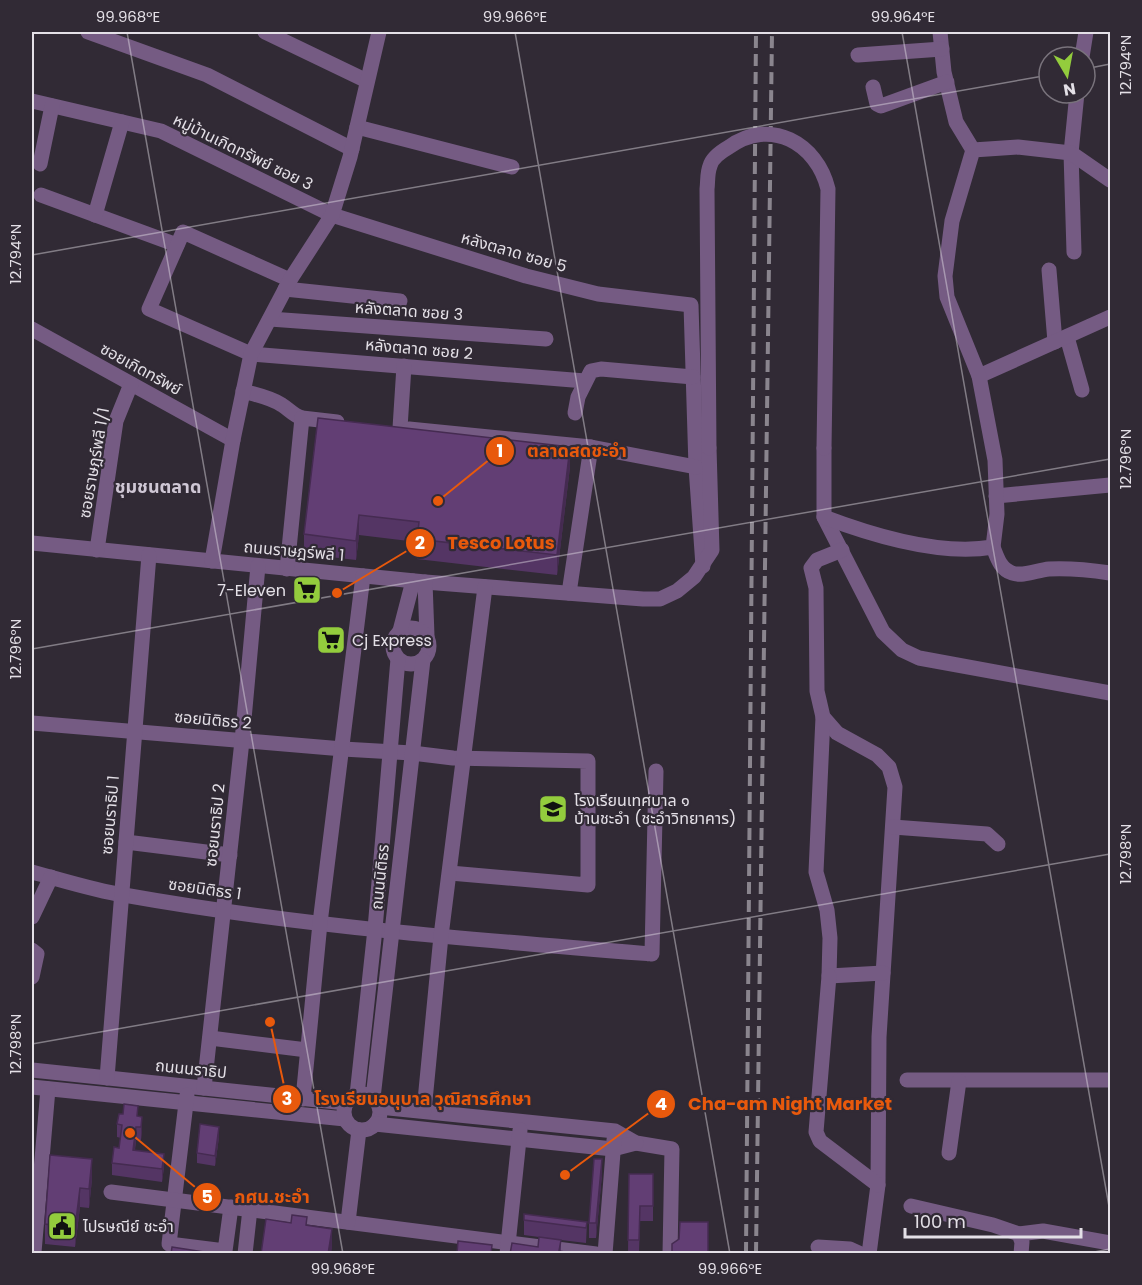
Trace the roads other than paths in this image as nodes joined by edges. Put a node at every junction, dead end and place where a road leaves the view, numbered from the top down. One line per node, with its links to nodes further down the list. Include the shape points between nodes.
1 (88, 32): 15 (street, via 207,75)
2 (264, 32): 7 (street)
3 (379, 32): 7 (street)
4 (940, 32): 5 (street)
5 (942, 49): 6 (street); 8 (street)
6 (858, 55)
7 (367, 81): 14 (street)
8 (947, 82): 9 (street, via 881,106); 16 (street, via 956,122)
9 (873, 87)
10 (32, 101): 12 (street, หมู่บ้านเกิดทรัพย์ ซอย 3)
11 (1076, 105): 17 (street)
12 (52, 106): 13 (street, หมู่บ้านเกิดทรัพย์ ซอย 3); 18 (street)
13 (122, 122): 22 (street); 23 (street, หมู่บ้านเกิดทรัพย์ ซอย 3, via 161,131)
14 (357, 127): 15 (street); 19 (street)
15 (352, 148): 23 (street)
16 (973, 150): 17 (street, via 1018,147); 36 (street, via 952,221 945,276 947,297)
17 (1071, 153): 20 (street); 25 (street)
18 (40, 164)
19 (512, 167)
20 (1110, 180)
21 (40, 195): 22 (street)
22 (95, 215): 24 (street)
23 (332, 215): 27 (street); 37 (street, หลังตลาด ซอย 5, via 526,276 588,291 691,304)
24 (177, 245): 27 (street, via 183,232); 34 (street, หลังตลาด ซอย 2, via 149,309)
25 (1074, 252)
26 (1049, 270): 33 (street)
27 (288, 285): 28 (street); 30 (street)
28 (400, 301)
29 (1110, 317): 33 (street)
30 (270, 319): 32 (street, หลังตลาด ซอย 3); 34 (street)
31 (32, 329): 39 (street, ซอยเกิดทรัพย์)
32 (546, 339)
33 (1061, 340): 36 (street); 40 (street)
34 (251, 354): 35 (street, หลังตลาด ซอย 2); 41 (street)
35 (404, 366): 38 (street, หลังตลาด ซอย 2); 46 (street, via 395,427)
36 (980, 376): 49 (street, via 995,460)
37 (693, 377): 38 (street, via 601,369 591,371); 47 (street)
38 (585, 381): 42 (street)
39 (130, 384): 45 (street, ซอยเกิดทรัพย์); 53 (street, ซอยราษฎร์พลี 1/1, via 116,421)
40 (1082, 390)
41 (243, 391): 43 (street, via 268,398); 45 (street)
42 (575, 413)
43 (302, 418): 44 (street); 59 (street)
44 (357, 424)
45 (232, 440): 56 (street)
46 (591, 447): 47 (street); 64 (street)
47 (696, 467): 58 (street)
48 (1110, 485): 49 (street)
49 (996, 496): 52 (street)
50 (824, 517): 52 (street, via 862,531 953,550); 54 (street); 58 (street, ถนนราษฎร์พลี 1, bridge, via 828,189 820,166 797,142 784,136 748,137 731,144 709,167 712,550)
51 (32, 543): 53 (street, ถนนราษฎร์พลี 1)
52 (993, 547): 60 (street, via 999,563 1012,573 1048,569)
53 (97, 550): 55 (street, ถนนราษฎร์พลี 1)
54 (842, 550): 69 (street, via 883,632 902,650 919,658); 70 (street, via 818,560 811,568 816,588 817,691)
55 (149, 555): 56 (street, ถนนราษฎร์พลี 1); 72 (street, ซอยนราธิป 1)
56 (212, 561): 57 (street, ถนนราษฎร์พลี 1)
57 (258, 566): 59 (street, ถนนราษฎร์พลี 1); 73 (street, ซอยนราธิป 2)
58 (703, 566): 64 (street, ถนนราษฎร์พลี 1, via 677,591 660,599)
59 (287, 569): 61 (street, ถนนราษฎร์พลี 1)
60 (1110, 573)
61 (363, 576): 62 (street, ถนนราษฎร์พลี 1); 74 (street)
62 (419, 582): 63 (street, ถนนราษฎร์พลี 1); 65 (street); 66 (street)
63 (485, 587): 64 (street, ถนนราษฎร์พลี 1); 77 (street)
64 (569, 593)
65 (400, 631): 66 (street, via 417,628); 67 (street, via 393,648)
66 (427, 636): 68 (street, via 430,647)
67 (398, 659): 68 (street, via 409,664); 75 (street, ถนนนิติธร)
68 (423, 660): 76 (street, ถนนนิติธร)
69 (1110, 693)
70 (823, 717): 79 (street, via 837,733 877,755 889,767 895,787); 95 (street, via 816,872 827,910)
71 (32, 723): 72 (street, ซอยนิติธร 2)
72 (135, 732): 73 (street, ซอยนิติธร 2); 80 (street, ซอยนราธิป 1)
73 (242, 741): 74 (street, ซอยนิติธร 2); 82 (street, ซอยนราธิป 2)
74 (343, 749): 75 (street, ซอยนิติธร 2); 89 (street)
75 (392, 751): 76 (street, ซอยนิติธร 2); 90 (street, ถนนนิติธร)
76 (412, 753): 77 (street, ซอยนิติธร 2); 91 (street, ถนนนิติธร)
77 (465, 759): 84 (street); 84 (street, ซอยนิติธร 2, via 588,760 588,885)
78 (656, 771): 92 (street, ซอยนิติธร 1, via 652,954)
79 (893, 827): 81 (street, via 987,834); 94 (street)
80 (126, 842): 82 (street); 86 (street, ซอยนราธิป 1)
81 (998, 844)
82 (230, 855): 87 (street, ซอยนราธิป 2)
83 (32, 872): 85 (street, ซอยนิติธร 1)
84 (450, 873): 92 (street)
85 (51, 877): 86 (street, ซอยนิติธร 1); 88 (street)
86 (122, 895): 87 (street, ซอยนิติธร 1); 101 (street, ซอยนราธิป 1)
87 (224, 910): 89 (street, ซอยนิติธร 1); 97 (street, ซอยนราธิป 2)
88 (32, 917)
89 (320, 923): 90 (street, ซอยนิติธร 1); 98 (street)
90 (375, 929): 91 (street, ซอยนิติธร 1); 111 (street, ถนนนิติธร)
91 (392, 931): 92 (street, ซอยนิติธร 1); 113 (street, ถนนนิติธร)
92 (441, 936): 114 (street)
93 (32, 950): 96 (street, via 37,954)
94 (883, 973): 95 (street); 124 (street)
95 (829, 976): 124 (street, via 816,1132 820,1141)
96 (32, 977)
97 (210, 1038): 98 (street); 107 (street, ซอยนราธิป 2)
98 (308, 1050): 110 (street)
99 (32, 1070): 100 (street, ถนนนราธิป)
100 (78, 1075): 101 (street, ถนนนราธิป); 109 (street)
101 (107, 1078): 105 (street, ถนนนราธิป)
102 (907, 1080): 104 (street)
103 (1110, 1080): 104 (street)
104 (959, 1081): 123 (street)
105 (188, 1086): 107 (street, ถนนนราธิป); 112 (street)
106 (32, 1087): 108 (street, ถนนนราธิป)
107 (204, 1088): 110 (street, ถนนนราธิป)
108 (48, 1089): 109 (street, ถนนนราธิป); 135 (street, via 47,1164)
109 (76, 1092): 112 (street, ถนนนราธิป)
110 (303, 1099): 111 (street, ถนนนราธิป)
111 (351, 1099): 113 (street, via 365,1094); 115 (street, via 343,1111)
112 (186, 1103): 115 (street, ถนนนราธิป); 126 (street)
113 (376, 1103): 114 (street); 117 (street, via 379,1117)
114 (424, 1111): 116 (street)
115 (345, 1119): 118 (street)
116 (522, 1121): 119 (street); 120 (street)
117 (375, 1124): 118 (street); 120 (street)
118 (359, 1130): 130 (street)
119 (615, 1131): 121 (street); 122 (street)
120 (519, 1140): 122 (street); 134 (street)
121 (636, 1143): 122 (street); 139 (street, via 672,1149)
122 (613, 1149): 138 (street)
123 (949, 1153)
124 (878, 1185): 141 (street)
125 (111, 1192): 126 (street)
126 (174, 1200): 128 (street); 128 (street, via 169,1244 225,1251)
127 (911, 1206): 131 (street)
128 (231, 1207): 129 (street)
129 (250, 1209): 130 (street); 136 (street)
130 (348, 1222): 134 (street)
131 (1019, 1234): 132 (street, via 1043,1231); 142 (street)
132 (1110, 1243)
133 (818, 1247): 140 (street, via 850,1248)
134 (508, 1248): 137 (street)
135 (34, 1252)
136 (245, 1254)
137 (596, 1254)
138 (605, 1254)
139 (670, 1254)
140 (861, 1254)
141 (869, 1254)
142 (1021, 1254)

